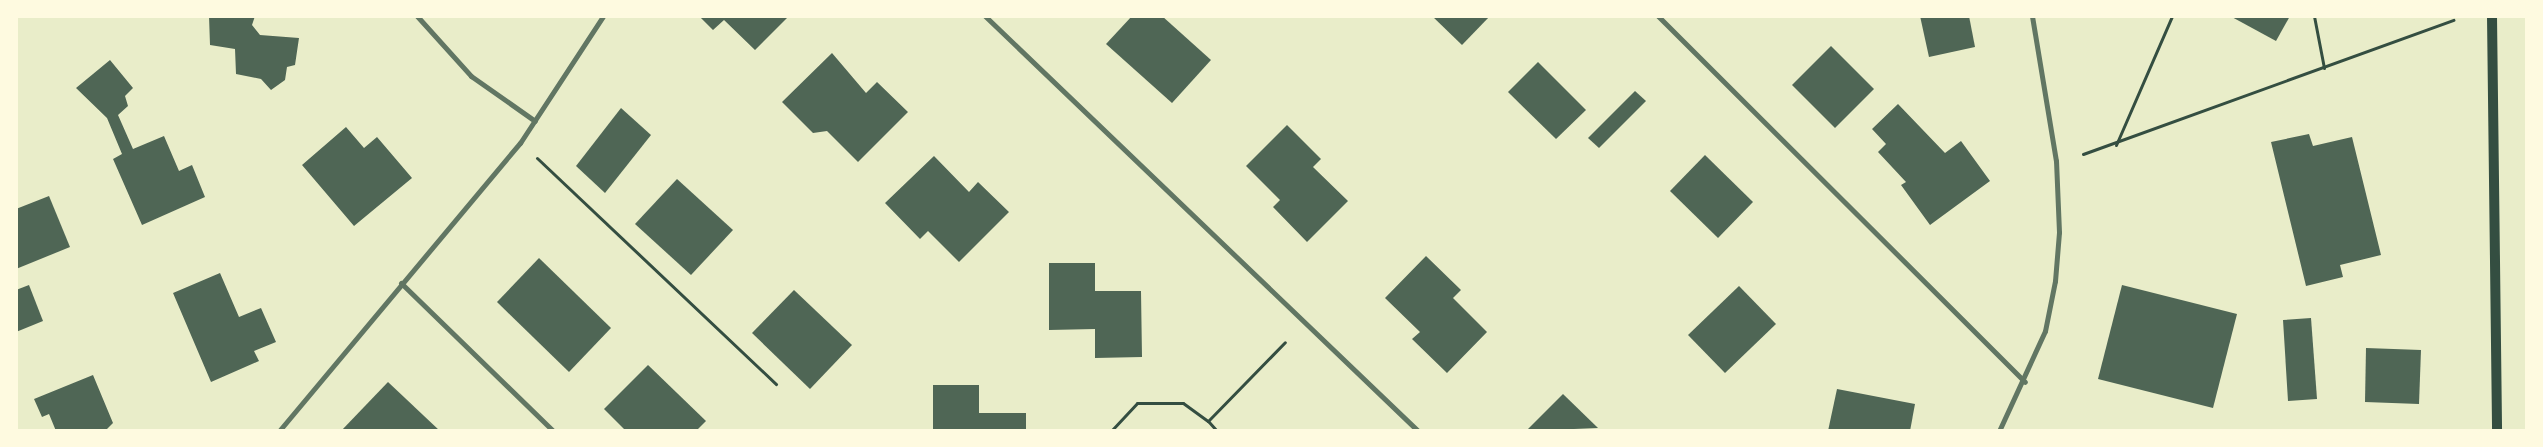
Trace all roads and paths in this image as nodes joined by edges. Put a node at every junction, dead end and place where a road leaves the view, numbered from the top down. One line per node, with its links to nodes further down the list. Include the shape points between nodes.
1 (417, 16): 11 (street, via 471,76)
2 (603, 16): 11 (street)
3 (986, 16): 24 (street)
4 (1658, 16): 17 (street)
5 (2032, 16): 17 (street, via 2056,160 2059,232 2045,331)
6 (2172, 16): 13 (path)
7 (2314, 16): 10 (path)
8 (2492, 16): 26 (main road)
9 (2454, 20): 10 (path)
10 (2324, 68): 13 (path)
11 (535, 121): 12 (street)
12 (520, 143): 15 (street); 18 (path)
13 (2116, 146): 14 (path)
14 (2083, 154)
15 (401, 283): 20 (street); 21 (street)
16 (1285, 342): 19 (path)
17 (2025, 382): 25 (street)
18 (776, 384)
19 (1208, 422): 22 (path, via 1183,403 1136,403); 23 (path)
20 (279, 431)
21 (553, 431)
22 (1111, 431)
23 (1217, 431)
24 (1418, 431)
25 (2000, 431)
26 (2497, 431)

